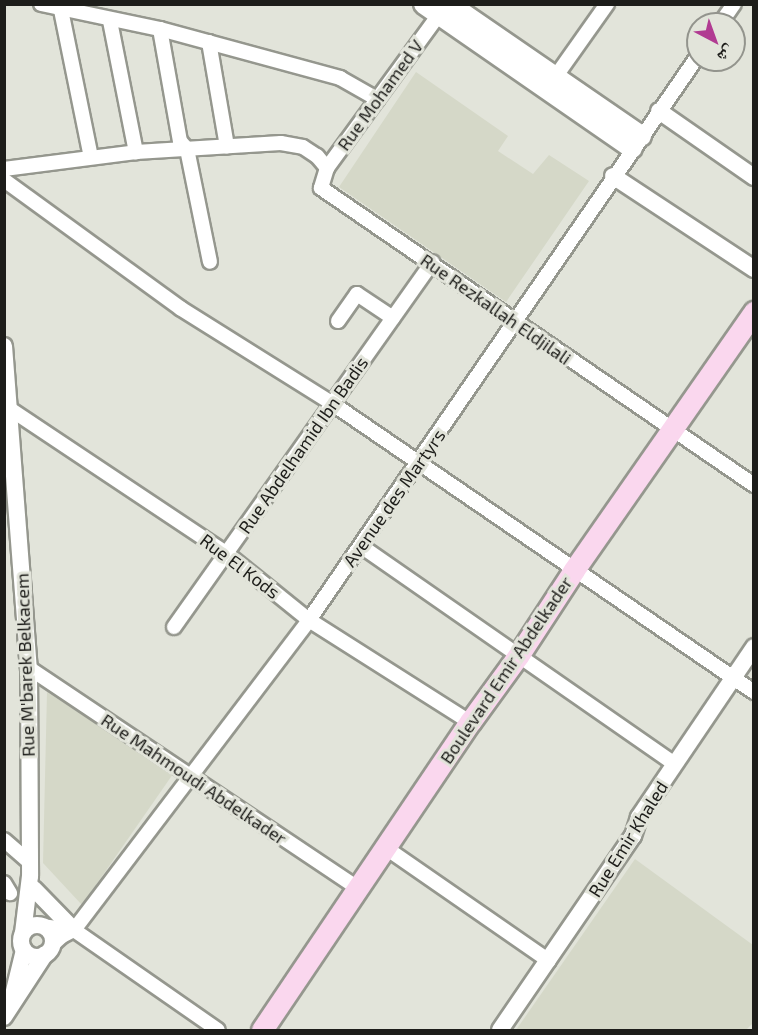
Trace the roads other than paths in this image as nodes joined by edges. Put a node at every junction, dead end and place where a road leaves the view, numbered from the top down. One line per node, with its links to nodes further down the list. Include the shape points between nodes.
1 (41, 4): 4 (street)
2 (607, 4): 9 (street)
3 (439, 7): 9 (main road); 10 (street, Rue Mohamed V)
4 (61, 10): 5 (street); 16 (street)
5 (110, 21): 6 (street); 15 (street)
6 (160, 29): 7 (street); 14 (street, via 180,141)
7 (209, 42): 10 (street, via 340,78); 13 (street)
8 (687, 72): 11 (street, Avenue des Martyrs)
9 (551, 83): 12 (main road)
10 (377, 99): 17 (street, Rue Mohamed V)
11 (659, 111): 12 (street, Avenue des Martyrs); 20 (street)
12 (636, 142): 19 (street, Avenue des Martyrs)
13 (226, 146): 14 (street); 17 (street, via 281,143 303,147)
14 (187, 149): 15 (street); 23 (street)
15 (136, 152): 16 (street)
16 (91, 157): 18 (street)
17 (327, 168): 22 (street, Rue Mohamed V)
18 (4, 169)
19 (613, 176): 25 (street); 29 (street, Avenue des Martyrs)
20 (753, 177)
21 (4, 180): 31 (street, via 180,308)
22 (321, 188): 24 (street, Rue Rezkallah Eldjilali)
23 (210, 262)
24 (432, 262): 27 (street, Rue Abdelhamid Ibn Badis); 29 (street, Rue Rezkallah Eldjilali)
25 (753, 269)
26 (753, 312): 33 (main road, Boulevard Emir Abdelkader)
27 (393, 318): 28 (street, via 357,294); 31 (street, Rue Abdelhamid Ibn Badis)
28 (339, 321)
29 (515, 323): 33 (street, Rue Rezkallah Eldjilali); 34 (street, Avenue des Martyrs)
30 (4, 346): 32 (street, Rue M'barek Belkacem)
31 (333, 404): 34 (street); 37 (street, Rue Abdelhamid Ibn Badis)
32 (6, 406): 37 (street, Rue El Kods); 43 (street, Rue M'barek Belkacem)
33 (672, 429): 35 (street, Rue Rezkallah Eldjilali); 38 (main road, Boulevard Emir Abdelkader)
34 (419, 463): 36 (street, Avenue des Martyrs); 38 (street)
35 (753, 485)
36 (361, 546): 39 (street, Avenue des Martyrs); 42 (street)
37 (226, 553): 39 (street, Rue El Kods); 40 (street, Rue Abdelhamid Ibn Badis)
38 (574, 570): 42 (main road, Boulevard Emir Abdelkader); 44 (street)
39 (309, 620): 46 (street, Rue El Kods); 48 (street, Avenue des Martyrs)
40 (174, 627)
41 (753, 647): 44 (street, Rue Emir Khaled)
42 (518, 656): 46 (main road, Boulevard Emir Abdelkader); 47 (street)
43 (29, 668): 48 (street, Rue Mahmoudi Abdelkader); 51 (street, Rue M'barek Belkacem)
44 (733, 677): 45 (street); 47 (street, Rue Emir Khaled)
45 (753, 692)
46 (470, 722): 50 (main road, Boulevard Emir Abdelkader)
47 (675, 764): 57 (street, Rue Emir Khaled, via 639,818 633,836)
48 (190, 776): 52 (street, Rue Mahmoudi Abdelkader); 54 (street, Avenue des Martyrs)
49 (4, 840): 51 (street)
50 (386, 848): 52 (main road, Boulevard Emir Abdelkader); 57 (street)
51 (31, 876): 53 (street, Rue M'barek Belkacem); 54 (street); 55 (street, Rue M'barek Belkacem)
52 (359, 889): 60 (main road, Boulevard Emir Abdelkader)
53 (41, 926): 54 (street); 55 (street, via 30,927); 56 (street, via 51,934)
54 (74, 930): 56 (street, Avenue des Martyrs); 59 (street)
55 (23, 942): 56 (street, via 34,956); 58 (street, Rue M'barek Belkacem, via 20,972)
56 (48, 950): 58 (street)
57 (549, 961): 61 (street, Rue Emir Khaled)
58 (5, 1016)
59 (218, 1030)
60 (262, 1030)
61 (500, 1030)

